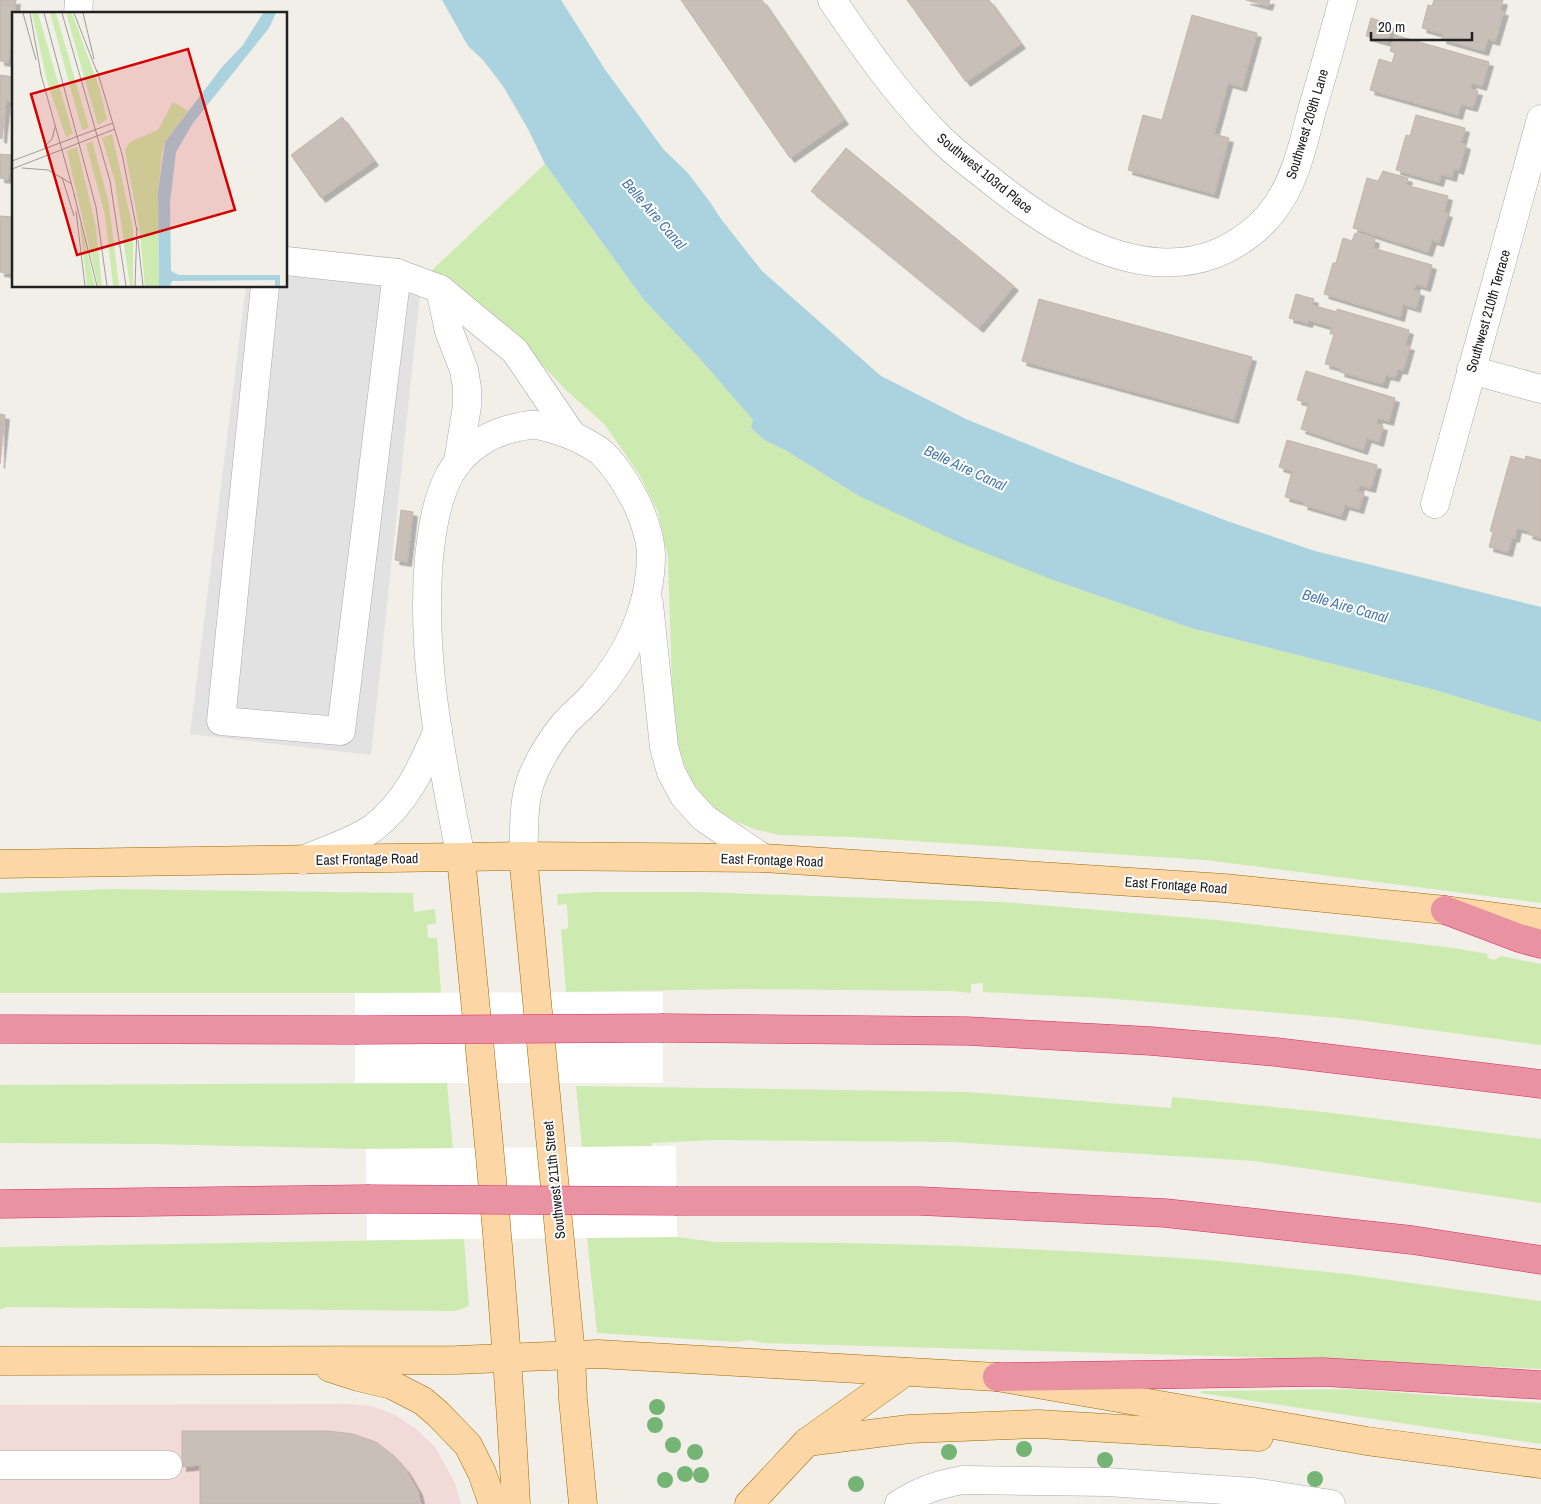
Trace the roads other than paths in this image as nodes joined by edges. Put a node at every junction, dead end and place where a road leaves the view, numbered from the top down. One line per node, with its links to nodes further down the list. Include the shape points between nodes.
1 (832, 0): 4 (street, Southwest 103rd Place, via 881,70 937,135 1002,190 1044,219 1114,254 1157,263 1204,258)
2 (1343, 0): 4 (street, Southwest 209th Lane, via 1293,175 1272,212)
3 (1541, 119): 9 (street, Southwest 210th Terrace)
4 (1247, 236)
5 (288, 261): 6 (street)
6 (397, 273): 7 (street, via 341,731 222,721); 8 (street)
7 (265, 288)
8 (440, 289): 11 (street, via 515,351); 12 (street, via 448,331 464,370 467,388)
9 (1471, 370): 10 (street); 13 (street, Southwest 210th Terrace)
10 (1541, 389)
11 (572, 435): 12 (street, via 534,425 502,430 475,445); 14 (street, via 603,453 628,485 643,518 652,553)
12 (458, 462): 15 (street, via 442,492 437,510 427,580 427,629)
13 (1435, 504)
14 (648, 595): 16 (street, via 634,634 616,667 561,729 532,777 526,802); 18 (street, via 664,746 671,772 684,796 704,818)
15 (438, 730): 17 (street); 19 (street, via 420,772 387,816 357,837)
16 (523, 856): 17 (main road, East Frontage Road); 18 (main road, East Frontage Road); 28 (main road, Southwest 211th Street)
17 (461, 858): 19 (main road, East Frontage Road); 29 (main road)
18 (763, 858): 21 (main road, East Frontage Road, via 1224,888)
19 (303, 860): 20 (main road, East Frontage Road)
20 (0, 864)
21 (1444, 910): 22 (main road, East Frontage Road); 23 (highway)
22 (1541, 923)
23 (1541, 944)
24 (0, 1030): 25 (highway, bridge, via 664,1028 967,1032 1151,1041 1285,1053)
25 (1541, 1084)
26 (0, 1204): 27 (highway, bridge, via 367,1199 920,1201 1165,1213 1412,1240)
27 (1541, 1260)
28 (571, 1355): 29 (main road); 32 (main road); 43 (main road, Southwest 211th Street)
29 (508, 1357): 31 (main road); 42 (main road)
30 (0, 1361): 31 (main road)
31 (308, 1361): 41 (main road, via 392,1385 423,1401 468,1445)
32 (904, 1372): 33 (main road); 36 (main road)
33 (997, 1377): 34 (highway, via 1323,1372); 35 (main road)
34 (1541, 1385)
35 (1367, 1441): 36 (main road, via 1239,1437 1038,1424 909,1429); 38 (main road)
36 (807, 1442): 44 (main road)
37 (168, 1464): 39 (street)
38 (1541, 1464)
39 (0, 1465)
40 (1108, 1493): 45 (street, via 963,1480 921,1490); 46 (street, via 1253,1492)
41 (492, 1504)
42 (516, 1504)
43 (583, 1504)
44 (749, 1504)
45 (899, 1504)
46 (1331, 1504)

